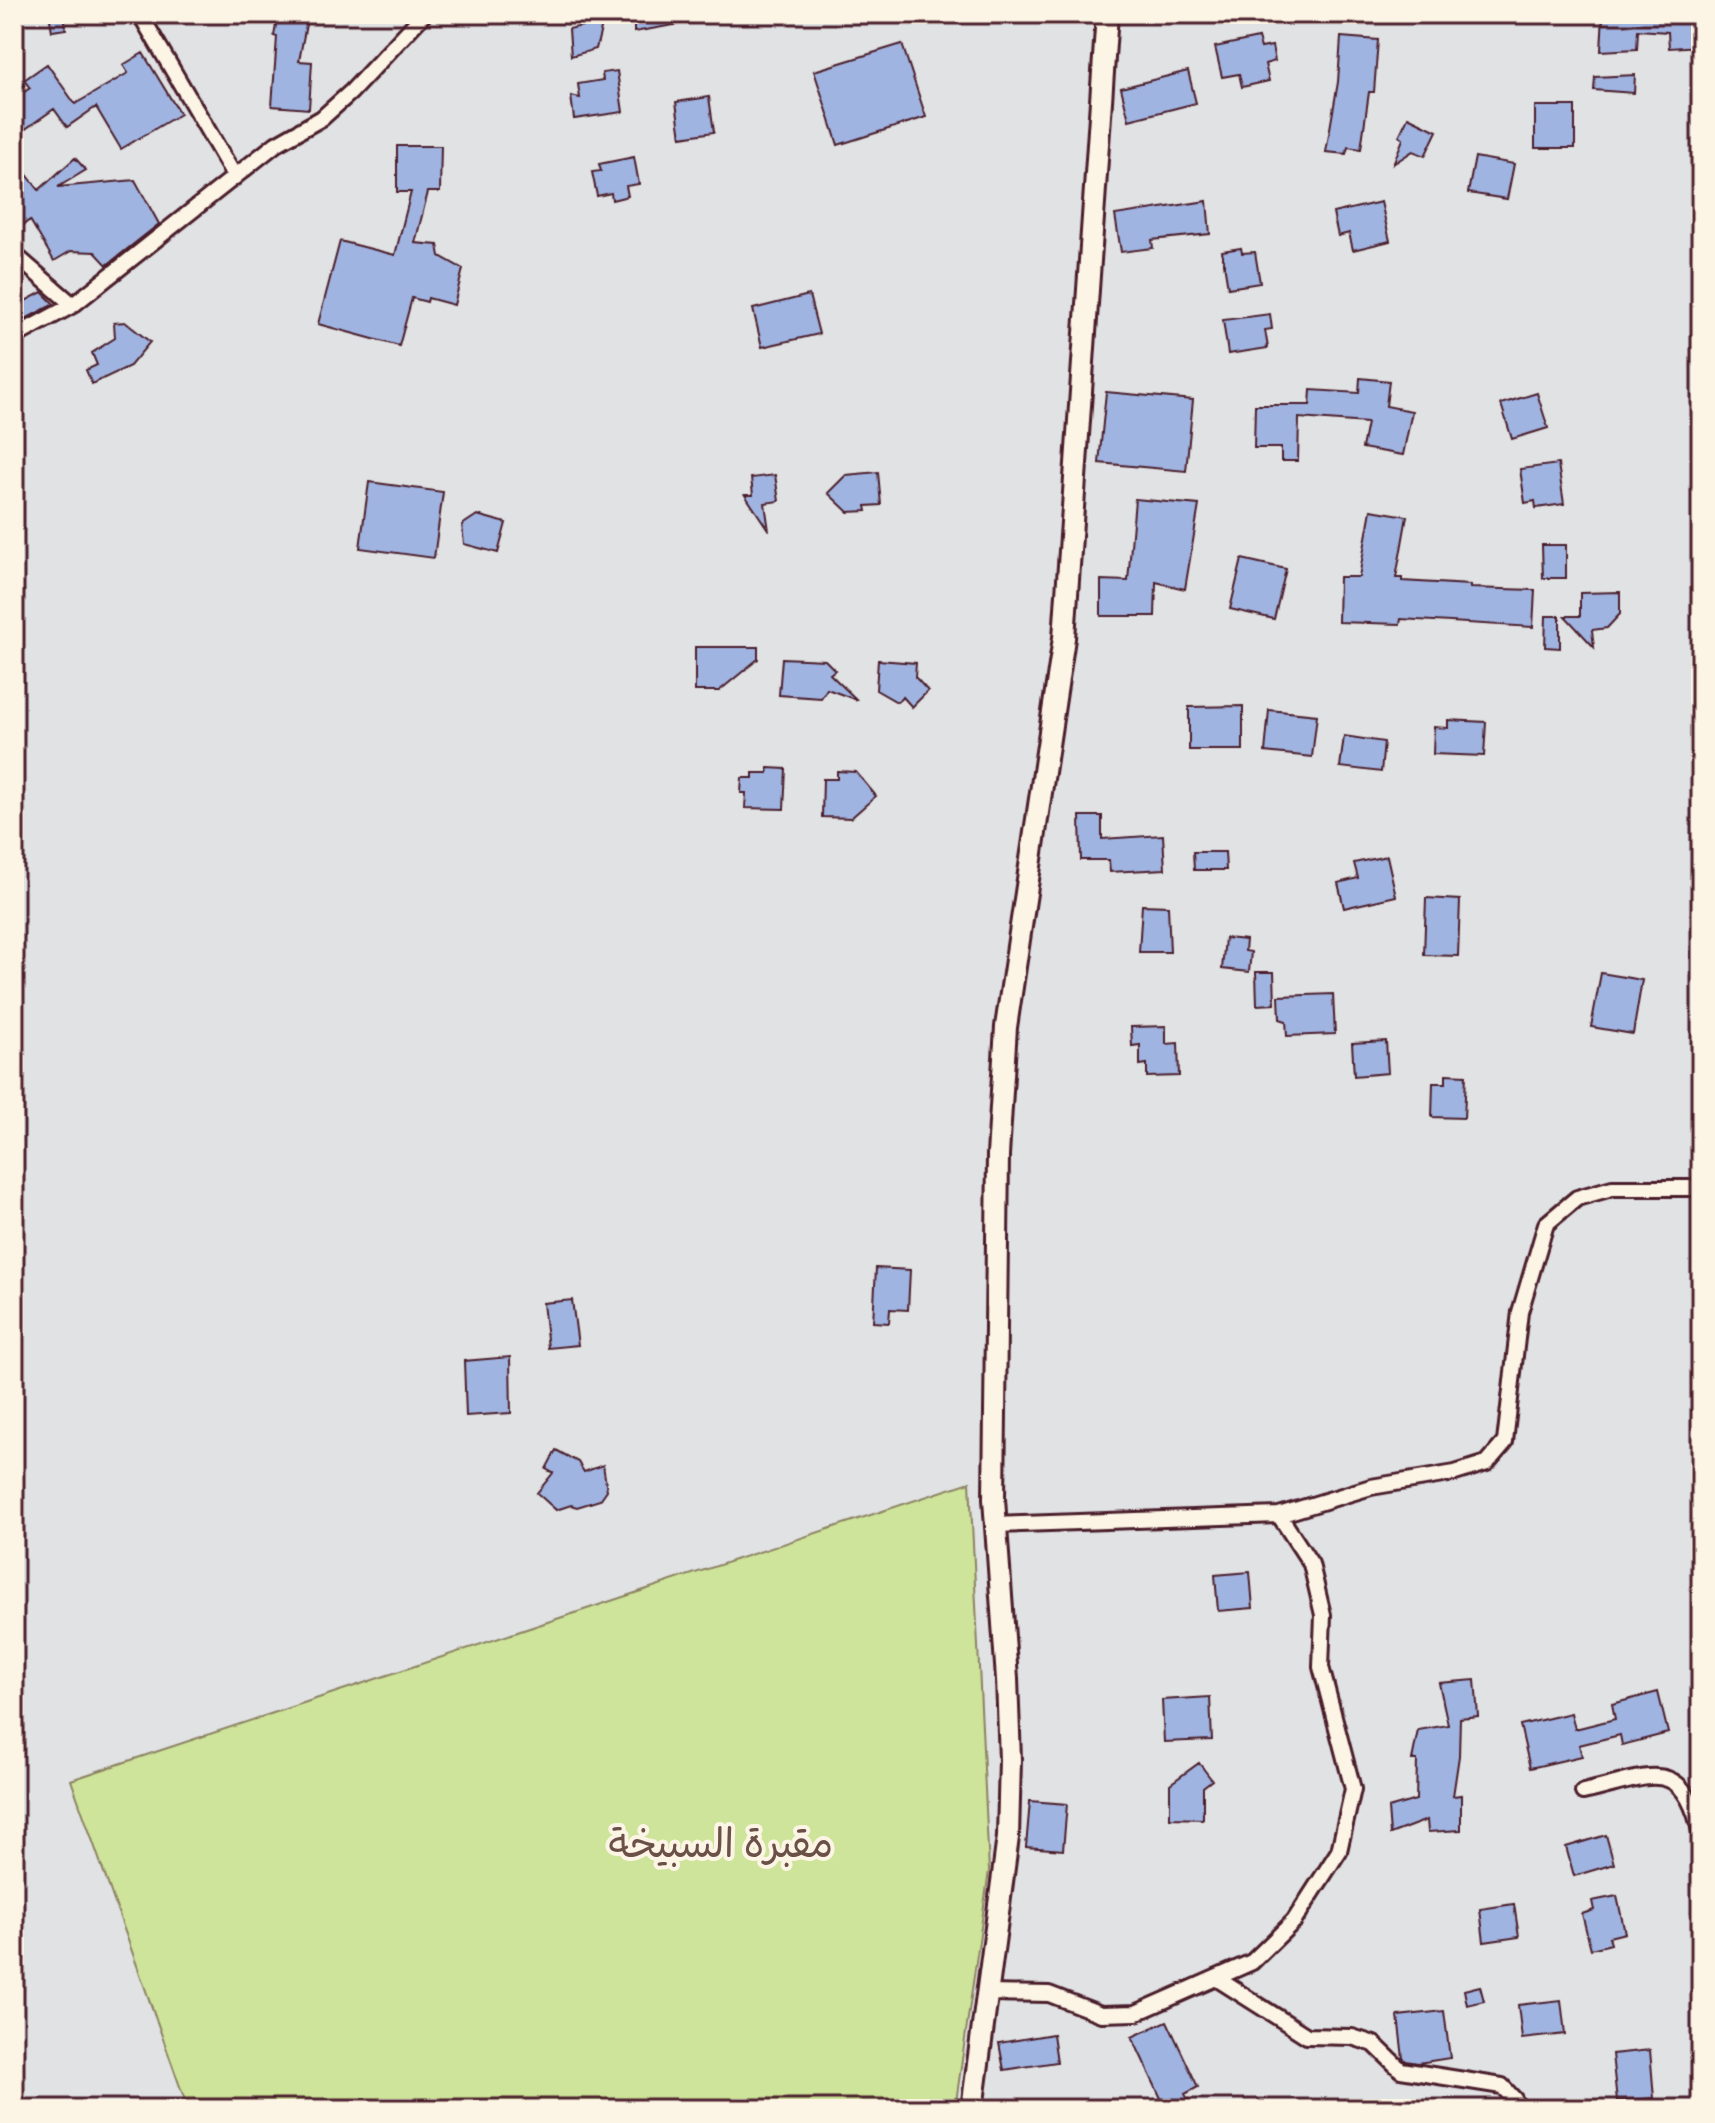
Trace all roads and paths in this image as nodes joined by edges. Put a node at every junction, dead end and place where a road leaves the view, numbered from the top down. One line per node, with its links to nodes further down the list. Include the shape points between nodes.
1 (140, 14): 4 (street)
2 (424, 14): 4 (street, via 322,118 276,144)
3 (1107, 14): 10 (street, via 1064,638 1006,1027 998,1155)
4 (235, 177): 6 (street)
5 (14, 254): 6 (street)
6 (73, 305): 7 (street)
7 (14, 337)
8 (1701, 1188): 9 (street, via 1612,1188 1577,1198 1546,1224 1520,1312 1505,1442 1487,1463 1371,1487)
9 (1279, 1515): 10 (street); 13 (street, via 1311,1564 1323,1615 1321,1667 1353,1789 1339,1851 1294,1921 1252,1962)
10 (995, 1525): 14 (street, via 1010,1760 1008,1837)
11 (1583, 1792): 12 (street, via 1660,1775 1689,1796)
12 (1701, 1835)
13 (1216, 1978): 14 (street, via 1136,2013 1101,2014 1049,1994); 16 (street, via 1307,2036 1352,2037 1374,2044 1401,2070 1502,2086)
14 (987, 1993): 15 (street)
15 (972, 2109)
16 (1519, 2109)

